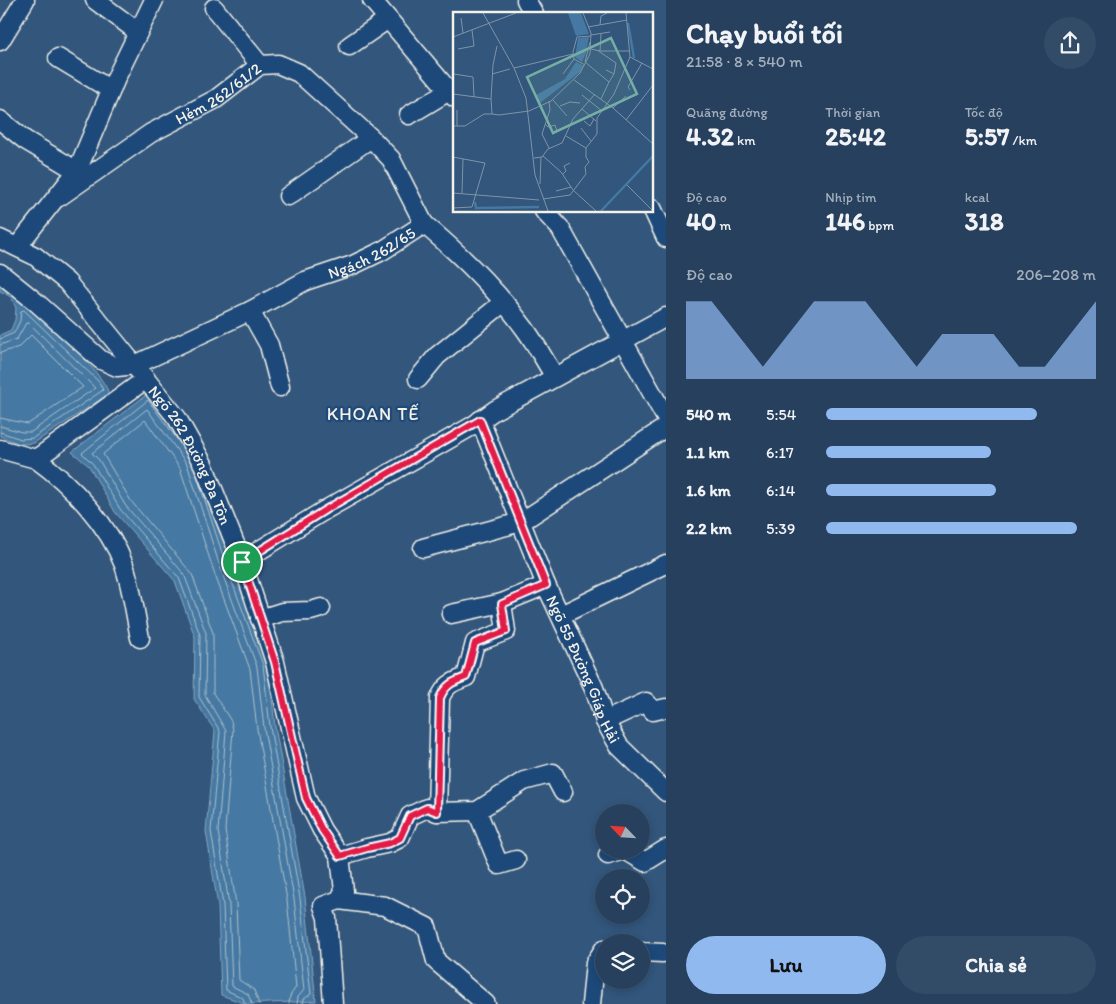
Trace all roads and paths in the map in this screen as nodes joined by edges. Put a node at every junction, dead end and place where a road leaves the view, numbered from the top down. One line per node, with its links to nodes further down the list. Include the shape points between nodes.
1 (25, 0): 10 (street)
2 (95, 0): 9 (street)
3 (154, 0): 9 (street)
4 (372, 0): 8 (street)
5 (526, 0): 7 (street)
6 (214, 8): 13 (street)
7 (533, 12)
8 (388, 19): 11 (street); 15 (street)
9 (138, 32): 14 (street)
10 (0, 41)
11 (349, 46)
12 (58, 58): 14 (street)
13 (260, 65): 18 (street, Hẻm 262/61/2, via 278,64 299,73); 21 (street, Hẻm 262/61/2, via 216,99 151,133)
14 (111, 90): 19 (street)
15 (453, 94): 16 (street)
16 (409, 115)
17 (0, 120): 19 (street, via 25,140)
18 (371, 138): 20 (street); 24 (street, Hẻm 262/61/2, via 391,159)
19 (77, 171): 21 (street)
20 (288, 196)
21 (59, 197): 27 (street)
22 (545, 212): 32 (street, via 560,228)
23 (654, 212): 25 (street)
24 (424, 224): 29 (street, Ngách 262/65, via 457,252); 30 (street, Ngách 262/65, via 382,251 353,265 305,281)
25 (666, 238)
26 (0, 239): 27 (street, Ngõ 262 Đường Đa Tôn)
27 (17, 247): 33 (street, Ngõ 262 Đường Đa Tôn, via 41,260 67,282)
28 (0, 273): 33 (street, via 101,360 117,367)
29 (504, 302): 34 (street, Ngách 262/65); 36 (street, via 437,356)
30 (250, 311): 33 (street, Ngách 262/65); 37 (street, via 269,345)
31 (666, 317): 32 (street)
32 (622, 341): 34 (street); 38 (street)
33 (135, 365): 35 (street, Ngõ 262 Đường Đa Tôn)
34 (555, 377): 39 (street)
35 (146, 379): 42 (street); 45 (street, Ngõ 262 Đường Đa Tôn, via 177,418 203,464)
36 (418, 379)
37 (280, 387)
38 (666, 418)
39 (480, 420): 43 (street, Ngõ 55 Đường Giáp Hải); 45 (street)
40 (666, 427): 43 (street)
41 (0, 448): 42 (street)
42 (36, 459): 53 (street, via 66,482 112,539 124,566)
43 (521, 522): 44 (street); 47 (street, Ngõ 55 Đường Giáp Hải)
44 (423, 548)
45 (242, 562): 52 (street, Ngõ 262 Đường Đa Tôn)
46 (666, 564): 51 (street)
47 (546, 585): 48 (street); 51 (street, Ngõ 55 Đường Giáp Hải)
48 (502, 604): 50 (street); 59 (street, via 506,631 475,643 466,677 450,682 440,698)
49 (321, 608): 52 (street)
50 (451, 614)
51 (561, 615): 55 (street, Ngõ 55 Đường Giáp Hải)
52 (260, 618): 61 (street, Ngõ 262 Đường Đa Tôn, via 275,662 306,798)
53 (140, 638)
54 (666, 708): 55 (street, via 654,711 646,702)
55 (606, 721): 57 (street, Ngõ 55 Đường Giáp Hải, via 619,746)
56 (563, 792): 58 (street, via 553,773 524,781)
57 (666, 792)
58 (477, 811): 59 (street); 63 (street, via 500,865)
59 (437, 812): 61 (street, via 427,808 410,816 400,838 390,843)
60 (666, 850): 62 (street, via 645,862)
61 (340, 856): 64 (street, Ngõ 262 Đường Đa Tôn, via 344,891)
62 (640, 859)
63 (516, 860)
64 (339, 900): 68 (street, via 323,906 327,918); 69 (street, via 385,906 427,927 436,961)
65 (650, 952): 66 (street)
66 (663, 953)
67 (595, 963): 70 (street)
68 (333, 1004)
69 (486, 1004)
70 (591, 1004)

